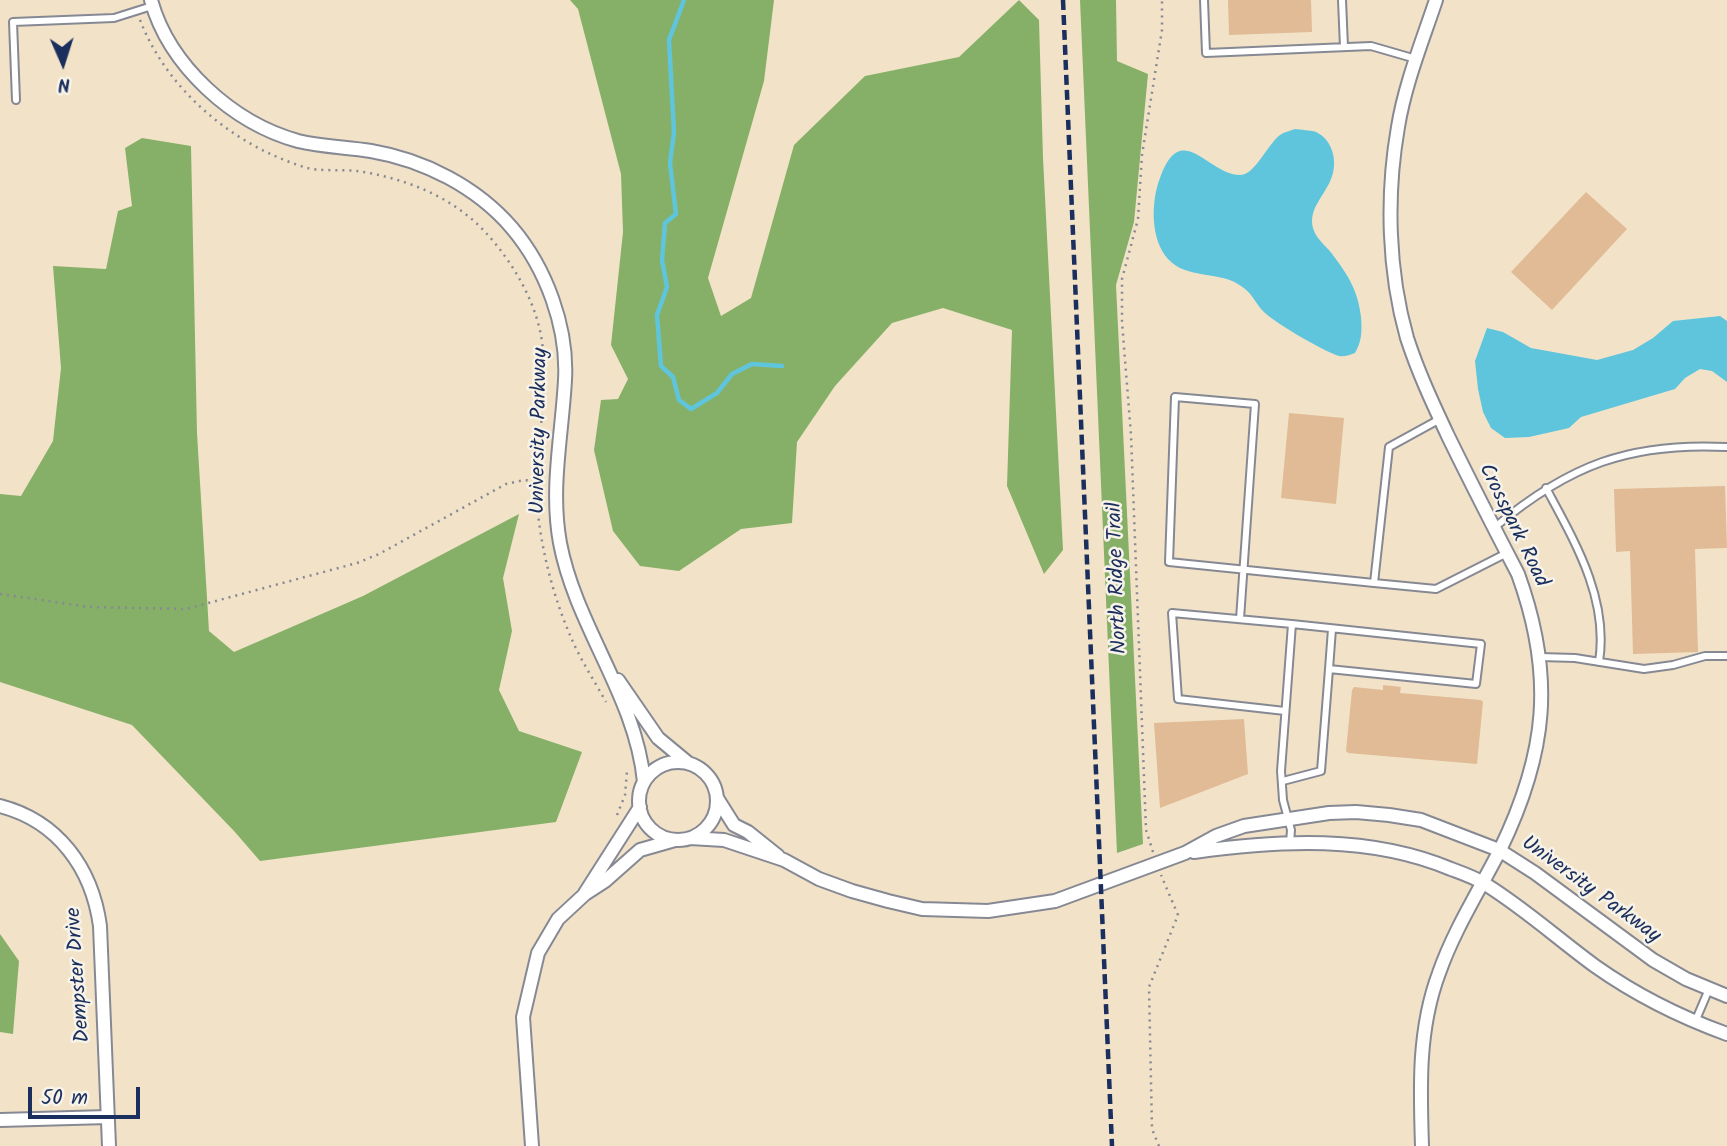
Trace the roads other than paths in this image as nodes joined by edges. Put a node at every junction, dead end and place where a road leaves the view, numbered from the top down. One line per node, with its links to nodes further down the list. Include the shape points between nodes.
1 (1204, 0): 5 (lane, via 1206,53)
2 (1342, 0): 5 (lane)
3 (1436, 0): 6 (street, Crosspark Road)
4 (152, 3): 7 (lane, via 114,18 13,22); 21 (street, University Parkway, via 168,39 190,71 240,115 299,141 411,160 452,178 484,201 526,248 550,296 564,346 556,471 561,544 570,582)
5 (1344, 47): 6 (lane, via 1371,46)
6 (1416, 59): 8 (street, Crosspark Road, via 1394,158 1392,253 1408,338)
7 (16, 100)
8 (1440, 419): 11 (street, Crosspark Road); 14 (lane, via 1389,447)
9 (1727, 447): 10 (lane, via 1686,444 1642,450 1609,458)
10 (1546, 488): 11 (lane); 20 (lane, via 1572,534 1594,591 1602,644)
11 (1494, 528): 12 (street, Crosspark Road)
12 (1507, 553): 14 (lane, via 1436,589); 19 (street, Crosspark Road, via 1530,607)
13 (1244, 569): 13 (lane, via 1255,404 1175,397 1169,562); 14 (lane); 15 (lane)
14 (1374, 583)
15 (1240, 619): 16 (lane); 23 (lane, via 1172,613 1178,699)
16 (1292, 624): 17 (lane); 23 (lane)
17 (1332, 628): 22 (lane); 22 (lane, via 1481,644 1476,684)
18 (1727, 656): 20 (lane, via 1644,669)
19 (1540, 657): 20 (lane); 34 (street, Crosspark Road, via 1542,704 1532,765)
20 (1599, 662)
21 (608, 666): 24 (street, University Parkway, via 658,738); 26 (street, University Parkway, via 639,748)
22 (1329, 669): 25 (lane, via 1321,771)
23 (1285, 710): 25 (lane)
24 (687, 763): 26 (street, via 663,765); 27 (street, via 710,778)
25 (1283, 781): 30 (lane)
26 (644, 782): 29 (street)
27 (717, 798): 31 (street, via 709,826); 36 (street, University Parkway, via 734,825)
28 (0, 807): 43 (street, Dempster Drive, via 30,817 66,845 97,904)
29 (640, 807): 32 (street, via 652,830); 38 (street)
30 (1286, 818): 33 (lane); 34 (street, University Parkway, via 1356,812 1390,815 1421,820); 35 (street, University Parkway, via 1216,836)
31 (690, 838): 32 (street); 36 (street, University Parkway, via 724,840)
32 (674, 840): 38 (street, via 640,850)
33 (1290, 843): 35 (street, University Parkway); 37 (street, University Parkway, via 1332,843 1407,853)
34 (1499, 850): 37 (street, Crosspark Road); 39 (street, University Parkway, via 1653,960)
35 (1185, 853): 36 (street, University Parkway, via 1055,901 988,911 922,909 852,891)
36 (784, 860)
37 (1482, 882): 41 (street, University Parkway, via 1630,989); 47 (street, Crosspark Road, via 1438,975 1427,1016 1420,1073)
38 (584, 894): 46 (street, via 558,919 538,953 523,1017)
39 (1709, 989): 40 (street, University Parkway); 41 (lane)
40 (1727, 996)
41 (1695, 1022): 42 (street, University Parkway)
42 (1727, 1034)
43 (108, 1117): 44 (street); 45 (street, Dempster Drive)
44 (0, 1120)
45 (109, 1146)
46 (532, 1146)
47 (1422, 1146)

